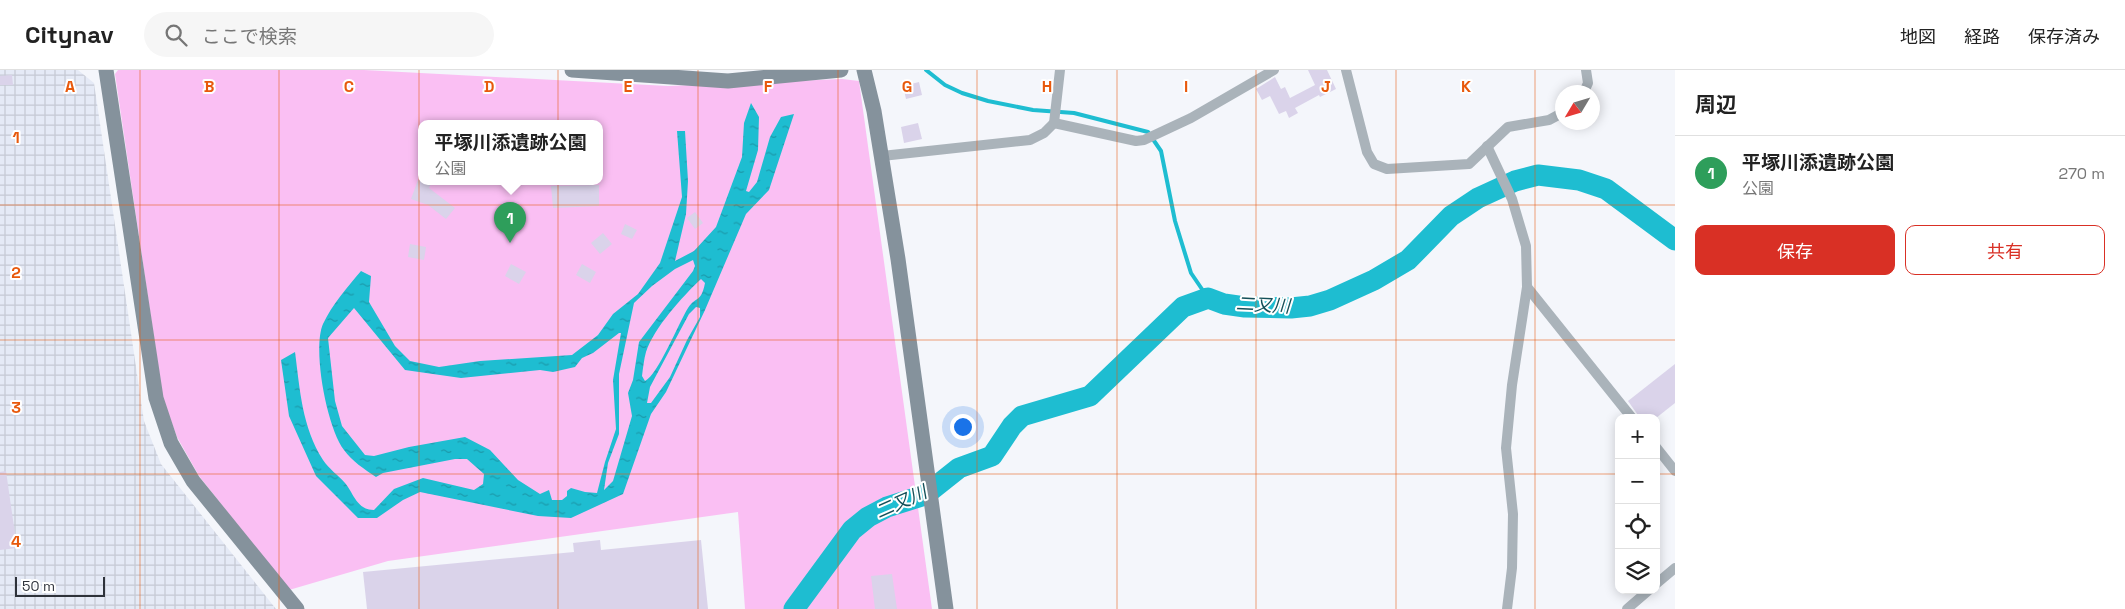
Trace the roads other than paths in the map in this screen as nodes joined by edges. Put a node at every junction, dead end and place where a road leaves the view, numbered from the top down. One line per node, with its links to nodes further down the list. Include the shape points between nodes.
1 (106, 70): 21 (street, via 156,398 171,443 193,481)
2 (572, 70): 3 (street, via 728,81)
3 (841, 70)
4 (864, 70): 13 (street)
5 (1060, 70): 11 (street)
6 (1274, 70): 11 (street, via 1191,118 1144,140)
7 (1346, 70): 12 (street, via 1367,152 1374,164 1387,169 1469,164)
8 (1586, 70): 9 (street)
9 (1587, 85)
10 (1555, 116): 12 (street, via 1508,127)
11 (1054, 123): 13 (street, via 1030,140)
12 (1487, 146): 14 (street, via 1512,199 1526,246)
13 (882, 156): 22 (street)
14 (1527, 286): 15 (street); 23 (street, via 1506,448 1513,514)
15 (1629, 414)
16 (1660, 452): 17 (street)
17 (1675, 471)
18 (1675, 568): 19 (street)
19 (1660, 581)
20 (1644, 594): 24 (street)
21 (296, 609)
22 (946, 609)
23 (1507, 609)
24 (1627, 609)

